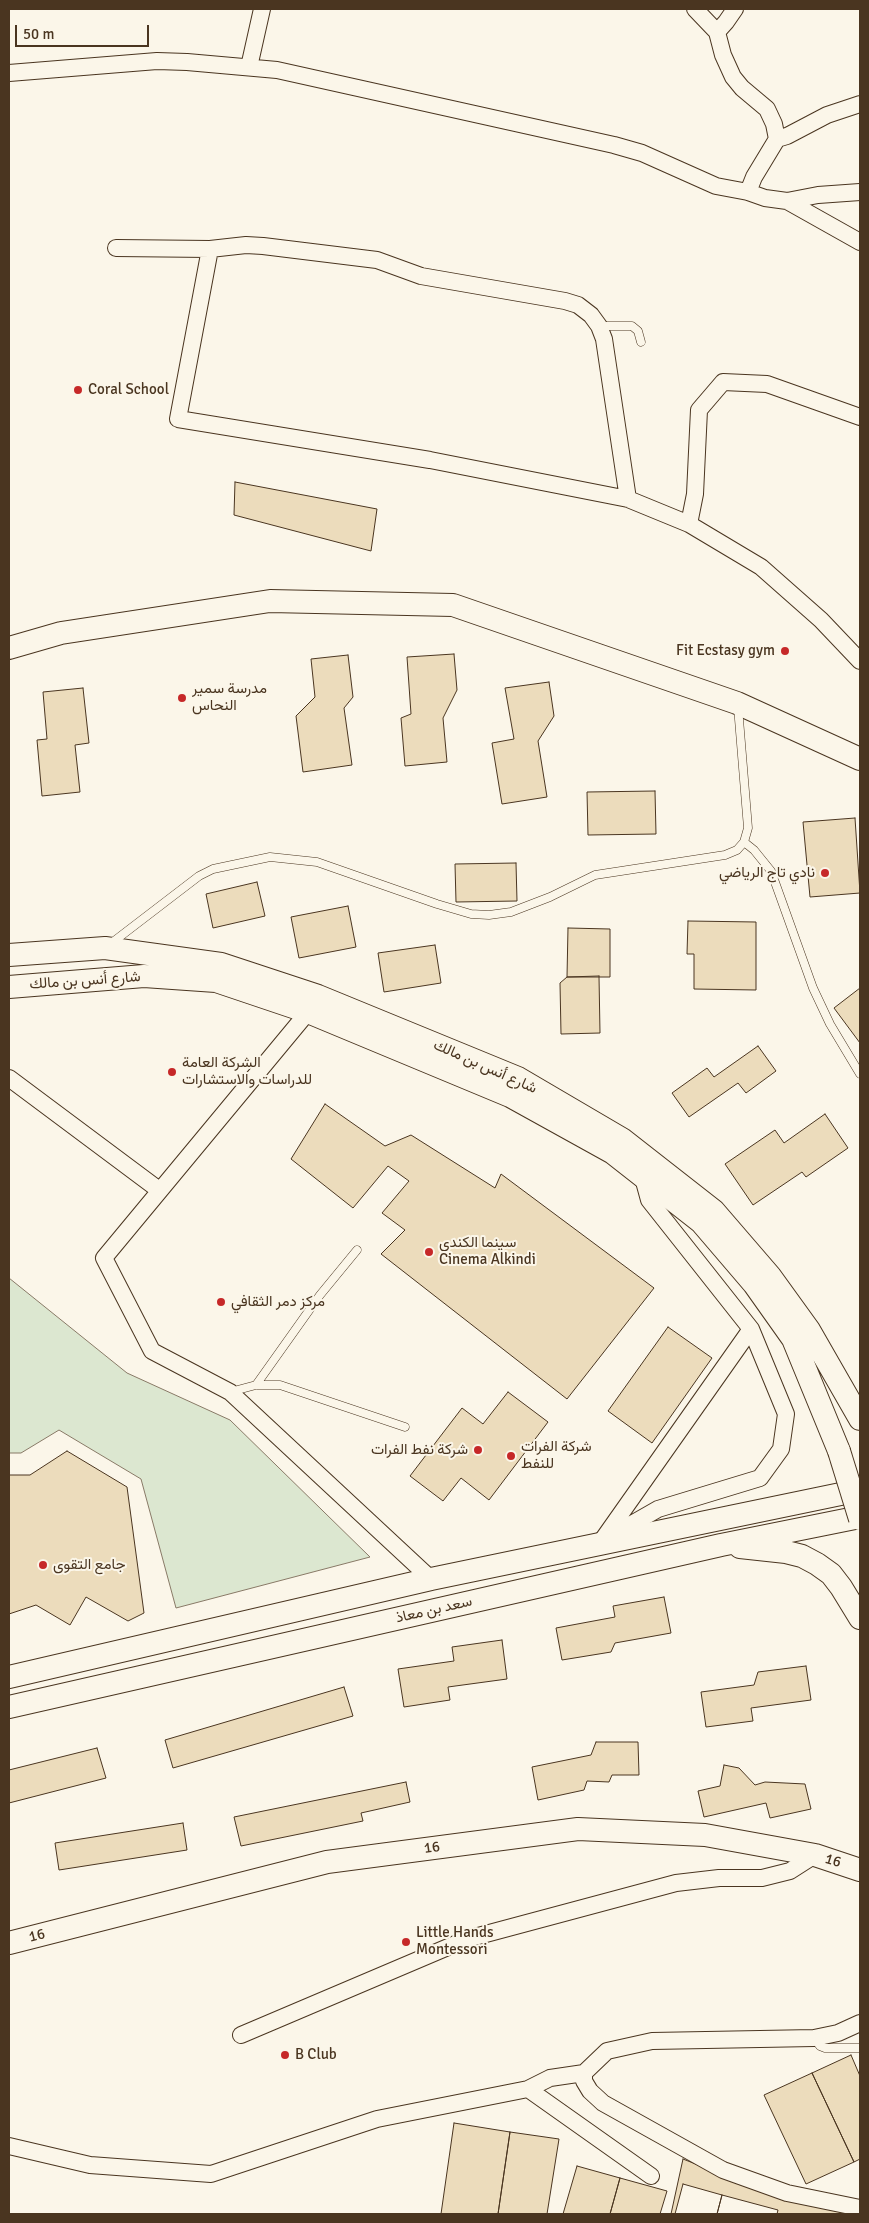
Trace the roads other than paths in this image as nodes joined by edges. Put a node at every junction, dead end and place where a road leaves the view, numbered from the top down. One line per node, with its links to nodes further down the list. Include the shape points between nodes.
1 (262, 9): 5 (street)
2 (695, 9): 4 (street)
3 (734, 9): 4 (street)
4 (717, 32): 8 (street, via 733,77 767,108)
5 (250, 67): 6 (street, via 156,61); 9 (street, via 312,76 614,145 642,153 716,186)
6 (9, 73)
7 (860, 104): 8 (street, via 827,115)
8 (777, 139): 9 (street)
9 (748, 192): 11 (street)
10 (860, 192): 11 (street)
11 (787, 200): 12 (street)
12 (860, 242)
13 (116, 248): 14 (street)
14 (210, 249): 15 (street, via 264,246 377,260 428,278 565,300 578,305); 18 (street, via 178,419 430,460)
15 (599, 326): 16 (lane, via 635,327); 18 (street, via 604,339)
16 (641, 342)
17 (860, 417): 19 (street, via 767,384 723,382 699,410 695,494)
18 (628, 499): 19 (street)
19 (689, 524): 21 (street, via 761,567 821,620)
20 (9, 648): 22 (main road, via 61,634 270,601 453,605)
21 (860, 661)
22 (737, 703): 23 (main road); 24 (lane, via 748,828)
23 (860, 759)
24 (744, 842): 25 (lane, via 737,850 725,855 595,875 550,897 510,912 490,915 470,914 437,904 317,862 270,857 213,869 199,876); 29 (lane, via 771,870 805,972 830,1024)
25 (105, 948): 26 (main road, شارع أنس بن مالك); 37 (main road, شارع أنس بن مالك, via 222,964 318,996 518,1078 622,1139 714,1211 770,1276 809,1330)
26 (9, 955)
27 (9, 986): 28 (main road, شارع أنس بن مالك, via 144,976 216,982)
28 (308, 1012): 31 (main road, شارع أنس بن مالك, via 510,1096 613,1153); 32 (street)
29 (860, 1074)
30 (9, 1078): 32 (street)
31 (643, 1178): 34 (street, via 649,1200); 40 (main road, شارع أنس بن مالك, bridge, via 701,1222 754,1284 793,1338 839,1451)
32 (159, 1190): 36 (street, via 104,1258 152,1351)
33 (357, 1250): 35 (lane, via 320,1295)
34 (751, 1329): 41 (street); 41 (street, via 786,1414 781,1449 760,1478 658,1509)
35 (256, 1385): 36 (lane); 38 (lane, via 280,1386)
36 (230, 1392): 43 (street)
37 (860, 1419)
38 (405, 1427)
39 (860, 1490): 41 (main road, سعد بن معاذ)
40 (860, 1518): 42 (main road, سعد بن معاذ)
41 (600, 1543): 43 (main road, سعد بن معاذ)
42 (721, 1545): 44 (main road, via 802,1556 831,1574); 46 (main road, سعد بن معاذ)
43 (431, 1579): 45 (main road, سعد بن معاذ)
44 (860, 1618)
45 (9, 1677)
46 (9, 1707)
47 (815, 1856): 48 (main road, 16); 49 (main road, 16, via 705,1835 578,1829 327,1862); 51 (street, via 790,1870 762,1878 676,1883 467,1939)
48 (860, 1870)
49 (9, 1943)
50 (860, 2023): 52 (street, via 838,2033)
51 (240, 2035)
52 (814, 2038): 53 (lane, via 825,2048); 54 (street, via 652,2041 607,2051)
53 (860, 2048)
54 (584, 2073): 55 (street, via 550,2078); 58 (street, via 584,2081 603,2103 723,2170 787,2193)
55 (528, 2089): 56 (street, via 377,2119 211,2174 90,2165); 57 (street)
56 (9, 2146)
57 (651, 2176)
58 (860, 2208)

